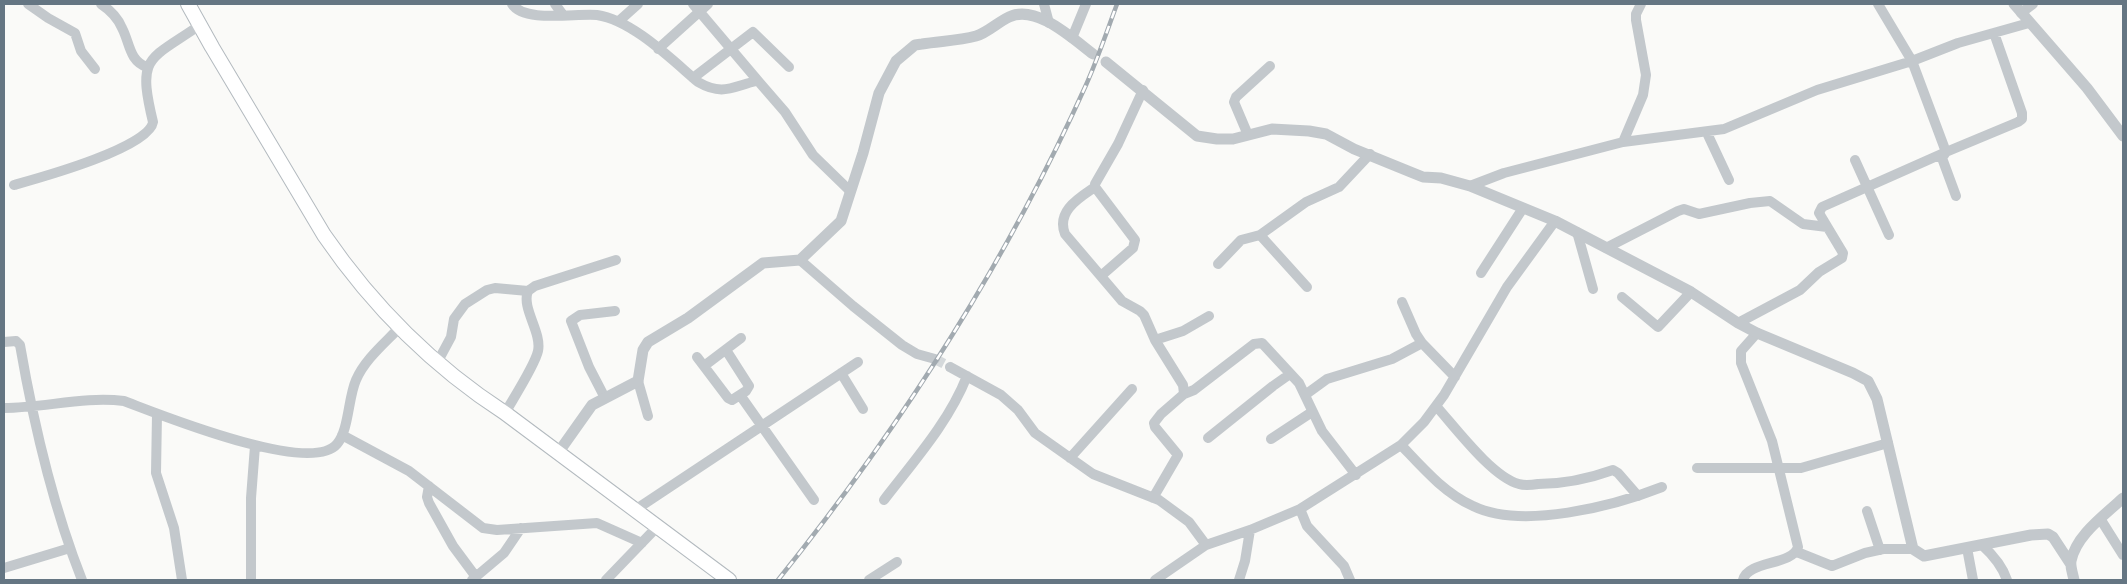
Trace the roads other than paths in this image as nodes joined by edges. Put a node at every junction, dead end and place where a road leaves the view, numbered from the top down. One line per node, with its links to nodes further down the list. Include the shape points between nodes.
1 (28, 4): 30 (street, via 75,33 80,51)
2 (101, 4): 28 (street, via 112,12 121,26 134,60)
3 (188, 4): 19 (main road)
4 (512, 4): 15 (street, via 523,13)
5 (555, 4): 15 (street)
6 (638, 4): 16 (street)
7 (708, 4): 13 (street)
8 (1044, 4): 17 (street)
9 (1086, 4): 21 (street)
10 (1641, 4): 37 (street, via 1636,20 1646,75 1643,95)
11 (1878, 4): 25 (street)
12 (2033, 4): 14 (street)
13 (696, 7): 22 (street); 23 (street)
14 (2018, 9): 18 (street)
15 (563, 15): 16 (street, via 595,15)
16 (618, 21): 23 (street)
17 (1049, 23): 21 (street); 46 (street, via 1021,12 977,36 922,44 902,55 878,93)
18 (2029, 23): 20 (street); 36 (street, via 2087,88)
19 (202, 28): 28 (street, via 159,52); 69 (main road, via 343,264)
20 (1994, 33): 25 (street); 38 (street, via 2022,118)
21 (1072, 38): 24 (street)
22 (730, 48): 29 (street, via 753,32); 31 (street); 32 (street)
23 (658, 49): 31 (street)
24 (1094, 54)
25 (1912, 61): 34 (street, via 1817,90); 38 (street)
26 (1106, 62): 33 (street)
27 (1270, 66): 35 (street, via 1234,102)
28 (147, 67): 42 (street, via 147,94 153,122 148,133 87,163)
29 (789, 67)
30 (95, 69)
31 (693, 78): 32 (street, via 718,91)
32 (759, 82): 46 (street, via 813,155)
33 (1143, 90): 35 (street, via 1198,136 1232,139); 45 (street, via 1118,144 1096,179)
34 (1707, 133): 37 (street); 41 (street)
35 (1248, 135): 39 (street, via 1272,129 1309,131 1326,134)
36 (2123, 136)
37 (1623, 142): 43 (street, via 1504,173)
38 (1946, 152): 44 (street); 47 (street, via 1942,158)
39 (1370, 154): 43 (street, via 1422,177 1436,177); 52 (street, via 1338,187 1306,202)
40 (1855, 160): 44 (street)
41 (1729, 180)
42 (14, 185)
43 (1470, 186): 48 (street)
44 (1867, 186): 50 (street, via 1822,207 1820,213); 53 (street)
45 (1095, 187): 59 (street, via 1135,240 1133,248); 59 (street, via 1071,203 1062,227)
46 (850, 190): 56 (street, via 841,221)
47 (1956, 196)
48 (1523, 208): 49 (street); 58 (street)
49 (1555, 221): 51 (street); 85 (street, via 1507,287)
50 (1828, 227): 54 (street, via 1803,224 1770,201 1700,214 1684,209); 68 (street, via 1843,253 1842,258 1819,272 1800,290)
51 (1577, 232): 54 (street); 61 (street)
52 (1260, 235): 57 (street, via 1241,240); 60 (street)
53 (1889, 235)
54 (1606, 248): 63 (street)
55 (616, 260): 62 (street)
56 (800, 260): 77 (street, via 902,345); 86 (street, via 763,263 688,318 648,342 643,350)
57 (1218, 264)
58 (1481, 273)
59 (1102, 276): 72 (street, via 1122,301 1140,311)
60 (1307, 287)
61 (1593, 288)
62 (528, 291): 79 (street, via 495,288 465,304 454,319 451,337); 97 (street, via 526,301 538,338 538,352)
63 (1691, 292): 64 (street, via 1658,327); 68 (street)
64 (1622, 297)
65 (1402, 302): 74 (street)
66 (615, 311): 91 (street, via 580,315 571,321)
67 (1209, 316): 72 (street, via 1183,331)
68 (1738, 323): 70 (street)
69 (400, 327): 79 (main road); 101 (street, via 372,356 356,379)
70 (1757, 333): 104 (street, via 1868,381 1877,399); 110 (street, via 1741,351 1741,363)
71 (741, 338): 75 (street)
72 (1155, 340): 88 (street, via 1183,385)
73 (4, 342): 94 (street, via 16,341 20,345)
74 (1422, 343): 85 (street); 90 (street, via 1392,359 1327,379)
75 (726, 350): 80 (street); 89 (street, via 748,384)
76 (697, 357): 80 (street)
77 (935, 359)
78 (858, 362): 82 (street)
79 (437, 363): 97 (main road)
80 (704, 366): 89 (street, via 729,399)
81 (950, 367): 84 (street)
82 (841, 373): 95 (street); 100 (street)
83 (1290, 374): 88 (street, via 1258,342); 90 (street); 102 (street)
84 (967, 376): 108 (street, via 1001,395 1018,410 1035,433); 118 (street, via 947,417)
85 (1455, 377): 92 (street)
86 (638, 381): 91 (street); 99 (street)
87 (1132, 389): 108 (street)
88 (1184, 394): 115 (street, via 1154,423 1178,455)
89 (740, 395): 100 (street)
90 (1305, 395): 96 (street)
91 (605, 398): 107 (street, via 592,405)
92 (1436, 406): 105 (street); 114 (street, via 1484,460 1510,481 1520,485 1559,484 1613,470)
93 (4, 408): 94 (street)
94 (31, 408): 98 (street, via 102,398 124,401); 129 (street, via 45,468)
95 (863, 409)
96 (1312, 412): 103 (street); 111 (street, via 1322,431)
97 (505, 413): 107 (main road)
98 (158, 414): 106 (street); 140 (street, via 156,473 174,528)
99 (648, 416)
100 (762, 426): 117 (street); 120 (street)
101 (342, 435): 106 (street, via 333,448 316,454); 112 (street)
102 (1208, 438)
103 (1271, 439)
104 (1888, 443): 110 (street, via 1814,465); 131 (street)
105 (1401, 445): 111 (street); 114 (street, via 1435,480 1460,499 1486,511 1535,516 1621,502)
106 (255, 446): 141 (street)
107 (558, 453): 120 (main road)
108 (1070, 458): 115 (street, via 1102,479)
109 (1697, 468): 110 (street)
110 (1780, 468): 133 (street)
111 (1356, 475): 119 (street)
112 (429, 486): 124 (street, via 483,528); 138 (street, via 429,504)
113 (1662, 487): 114 (street)
114 (1638, 496)
115 (1153, 498): 127 (street, via 1189,522)
116 (2123, 498): 122 (street)
117 (814, 500)
118 (884, 500)
119 (1300, 509): 125 (street); 147 (street, via 1307,526 1344,566)
120 (635, 510): 123 (main road)
121 (1867, 510): 132 (street)
122 (2101, 520): 134 (street); 136 (street, via 2086,534)
123 (657, 526): 126 (street); 143 (main road)
124 (522, 528): 126 (street, via 597,523); 138 (street, via 504,553)
125 (1250, 530): 127 (street); 146 (street)
126 (642, 543): 142 (street)
127 (1206, 545): 145 (street)
128 (1982, 545): 130 (street); 136 (street, via 2048,534); 150 (street, via 2004,570)
129 (70, 548): 137 (street); 139 (street)
130 (1967, 548): 131 (street, via 1924,556); 149 (street)
131 (1913, 549): 132 (street)
132 (1880, 550): 133 (street, via 1832,566)
133 (1797, 552): 148 (street, via 1749,571)
134 (2123, 555)
135 (897, 562): 144 (street)
136 (2070, 563): 151 (street)
137 (4, 568)
138 (474, 579)
139 (82, 580)
140 (182, 580)
141 (251, 580)
142 (606, 580)
143 (729, 580)
144 (869, 580)
145 (1155, 580)
146 (1239, 580)
147 (1350, 580)
148 (1743, 580)
149 (1973, 580)
150 (2007, 580)
151 (2074, 580)

